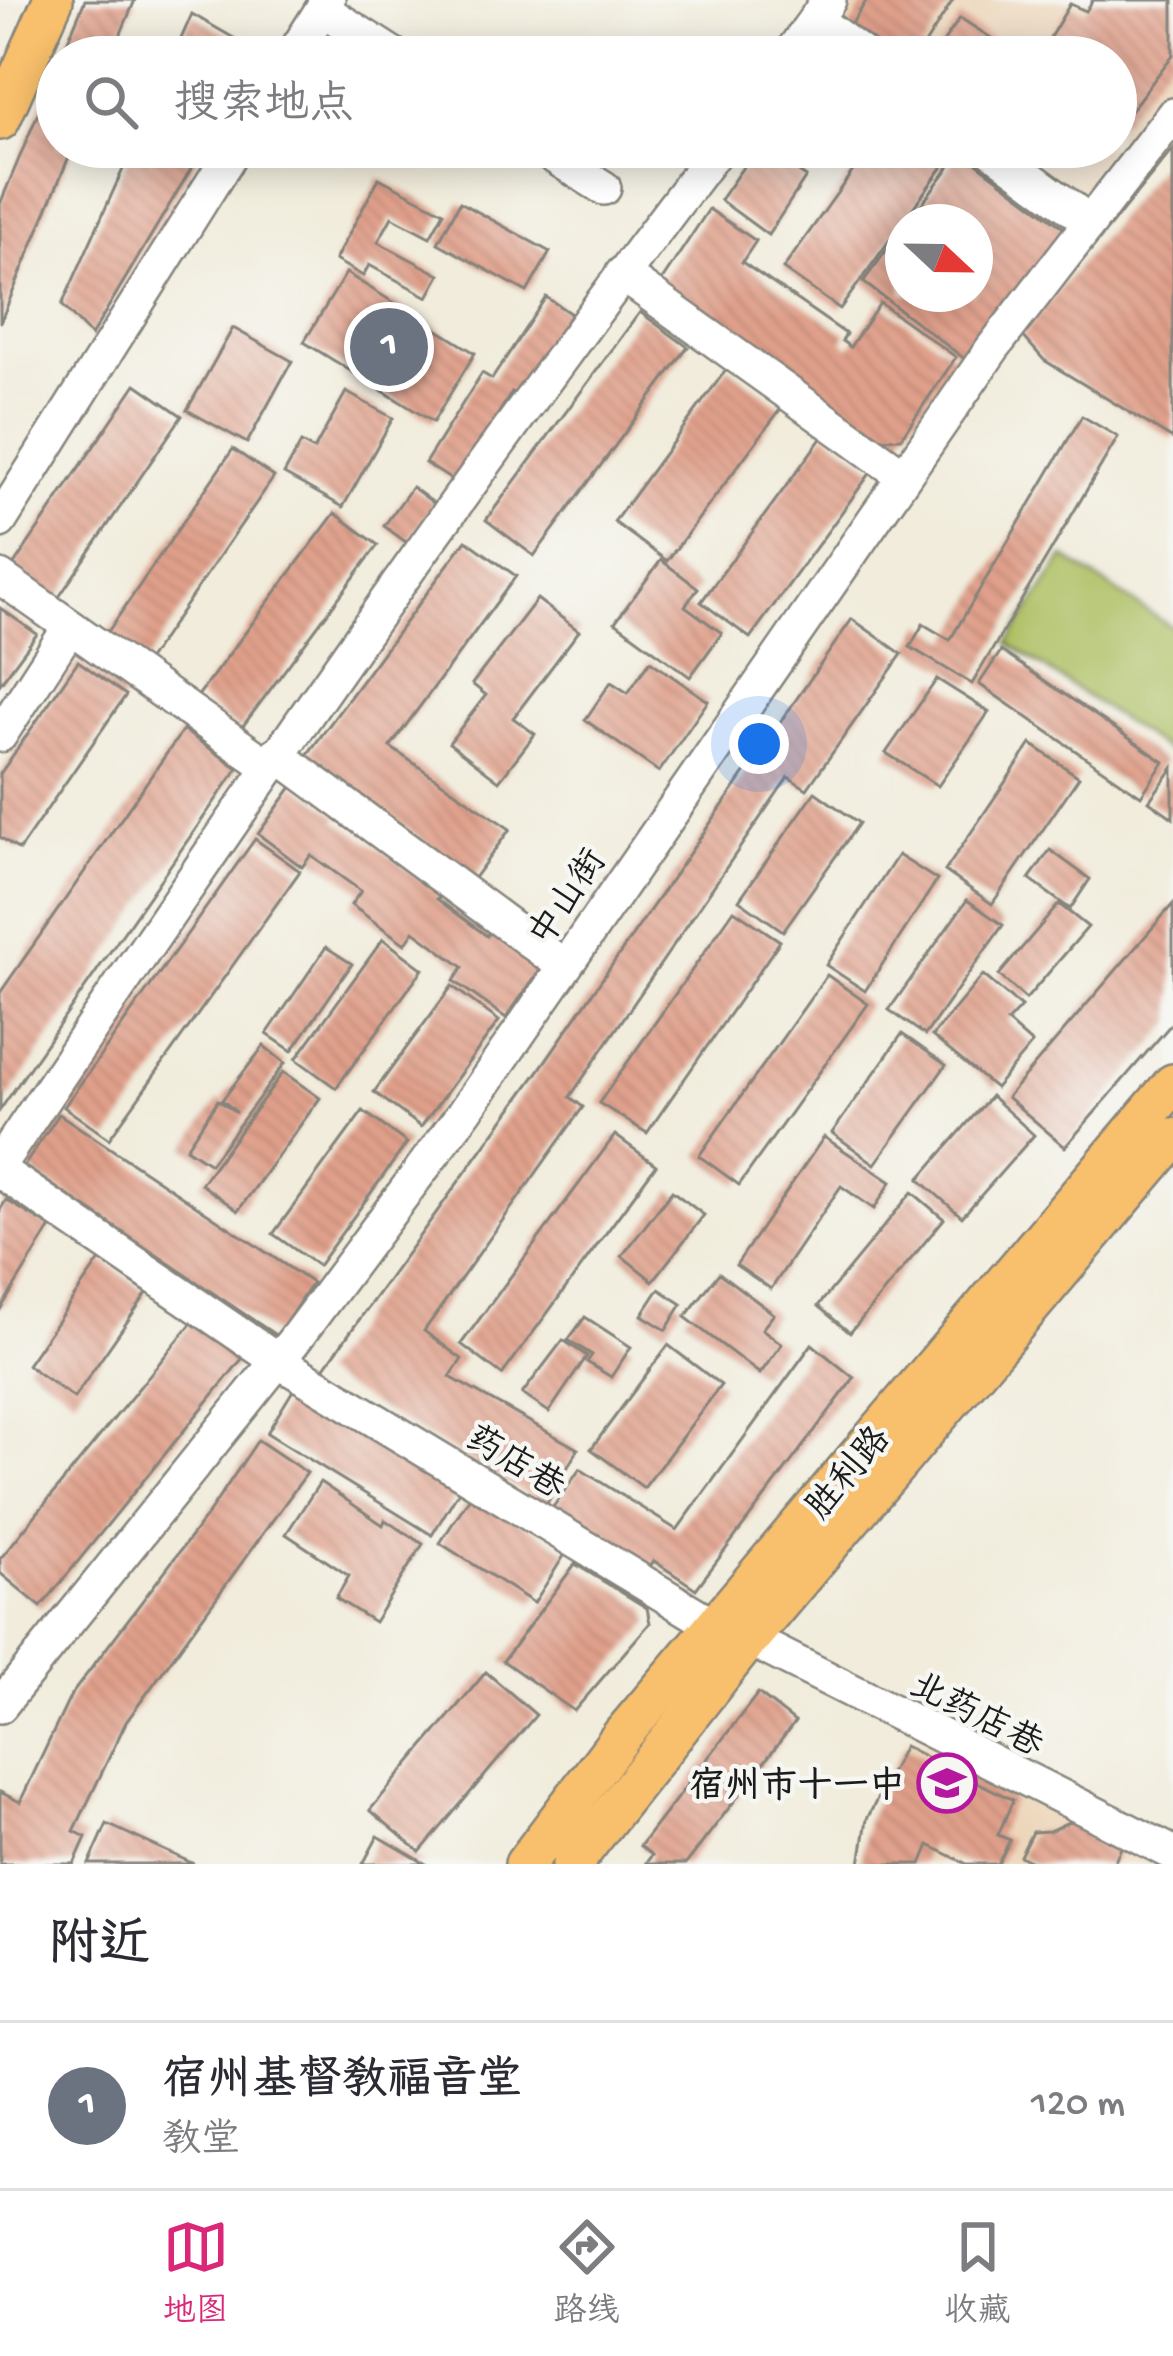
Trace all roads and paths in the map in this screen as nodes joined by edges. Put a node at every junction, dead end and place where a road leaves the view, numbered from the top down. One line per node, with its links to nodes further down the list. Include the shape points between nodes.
1 (53, 0): 4 (main road)
2 (325, 5): 5 (street); 6 (street)
3 (822, 10): 7 (street); 8 (street)
4 (37, 36)
5 (305, 36)
6 (368, 36)
7 (803, 36)
8 (846, 36)
9 (36, 38): 11 (main road)
10 (1173, 116): 12 (street, 中山街)
11 (0, 119)
12 (1137, 162)
13 (222, 168): 22 (street)
14 (572, 168): 18 (street)
15 (703, 168): 20 (street)
16 (1017, 168): 19 (street)
17 (1132, 168): 19 (street, 中山街)
18 (604, 188)
19 (1090, 222): 21 (street, 中山街)
20 (622, 274): 21 (street); 26 (street)
21 (903, 475): 27 (street, 中山街)
22 (0, 521)
23 (0, 577): 24 (street)
24 (70, 626): 25 (street); 26 (street)
25 (0, 735)
26 (272, 760): 27 (street); 30 (street)
27 (564, 966): 31 (street, 中山街)
28 (1173, 1084): 32 (main road, 胜利路)
29 (1173, 1138): 32 (main road, 胜利路)
30 (0, 1167): 31 (street, 药店巷)
31 (278, 1361): 32 (street, 药店巷); 33 (street, 中山街)
32 (732, 1632): 34 (street, 北药店巷); 35 (main road, 胜利路, via 623,1734); 36 (main road, 胜利路)
33 (0, 1706)
34 (1173, 1853)
35 (525, 1864)
36 (572, 1864)

